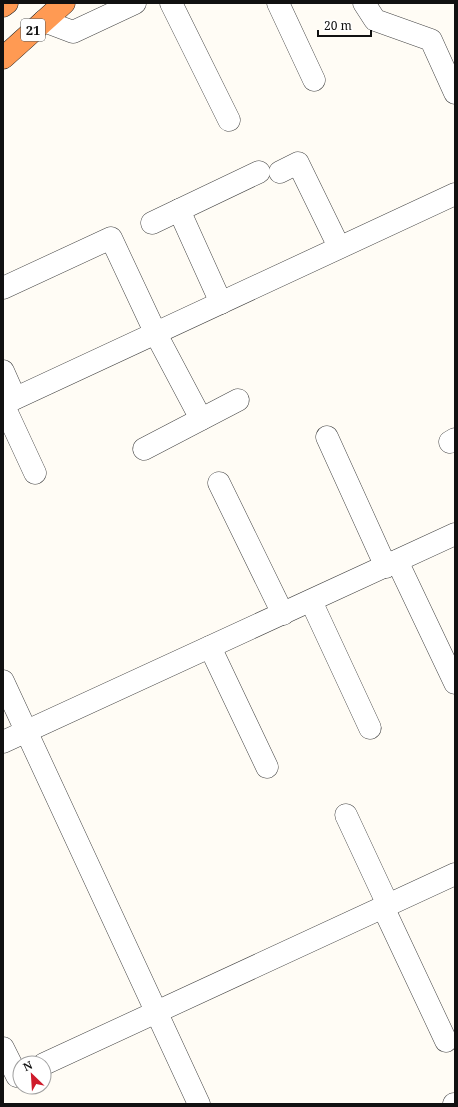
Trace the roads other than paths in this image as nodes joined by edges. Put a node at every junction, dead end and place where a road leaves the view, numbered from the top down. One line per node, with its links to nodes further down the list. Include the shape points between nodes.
1 (6, 3): 7 (highway)
2 (64, 3): 8 (highway, 21)
3 (135, 3): 8 (street, via 73,32)
4 (171, 3): 12 (street)
5 (278, 3): 10 (street)
6 (364, 3): 11 (street, via 375,20 431,40)
7 (3, 6)
8 (44, 21): 9 (highway, 21)
9 (3, 58)
10 (314, 80)
11 (455, 93)
12 (229, 120)
13 (259, 172): 16 (street)
14 (280, 172): 18 (street, via 298,163)
15 (455, 194): 18 (street)
16 (180, 210): 17 (street); 20 (street)
17 (152, 223)
18 (340, 247): 20 (street)
19 (3, 288): 21 (street, via 111,238)
20 (221, 303): 21 (street)
21 (156, 334): 24 (street); 25 (street)
22 (3, 372): 24 (street)
23 (238, 400): 25 (street)
24 (7, 402): 28 (street)
25 (201, 419): 27 (street)
26 (327, 437): 31 (street)
27 (144, 449)
28 (34, 473)
29 (219, 483): 33 (street)
30 (455, 534): 31 (street)
31 (391, 564): 32 (street); 36 (street)
32 (311, 601): 33 (street); 37 (street)
33 (283, 614): 34 (street)
34 (210, 647): 38 (street); 40 (street)
35 (3, 681): 38 (street)
36 (455, 684)
37 (370, 728)
38 (26, 732): 39 (street); 44 (street)
39 (3, 742)
40 (266, 767)
41 (346, 815): 43 (street)
42 (455, 874): 43 (street)
43 (386, 906): 44 (street); 45 (street)
44 (157, 1012): 47 (street); 49 (street)
45 (446, 1041)
46 (3, 1048): 48 (street)
47 (52, 1060)
48 (12, 1075)
49 (199, 1104)

